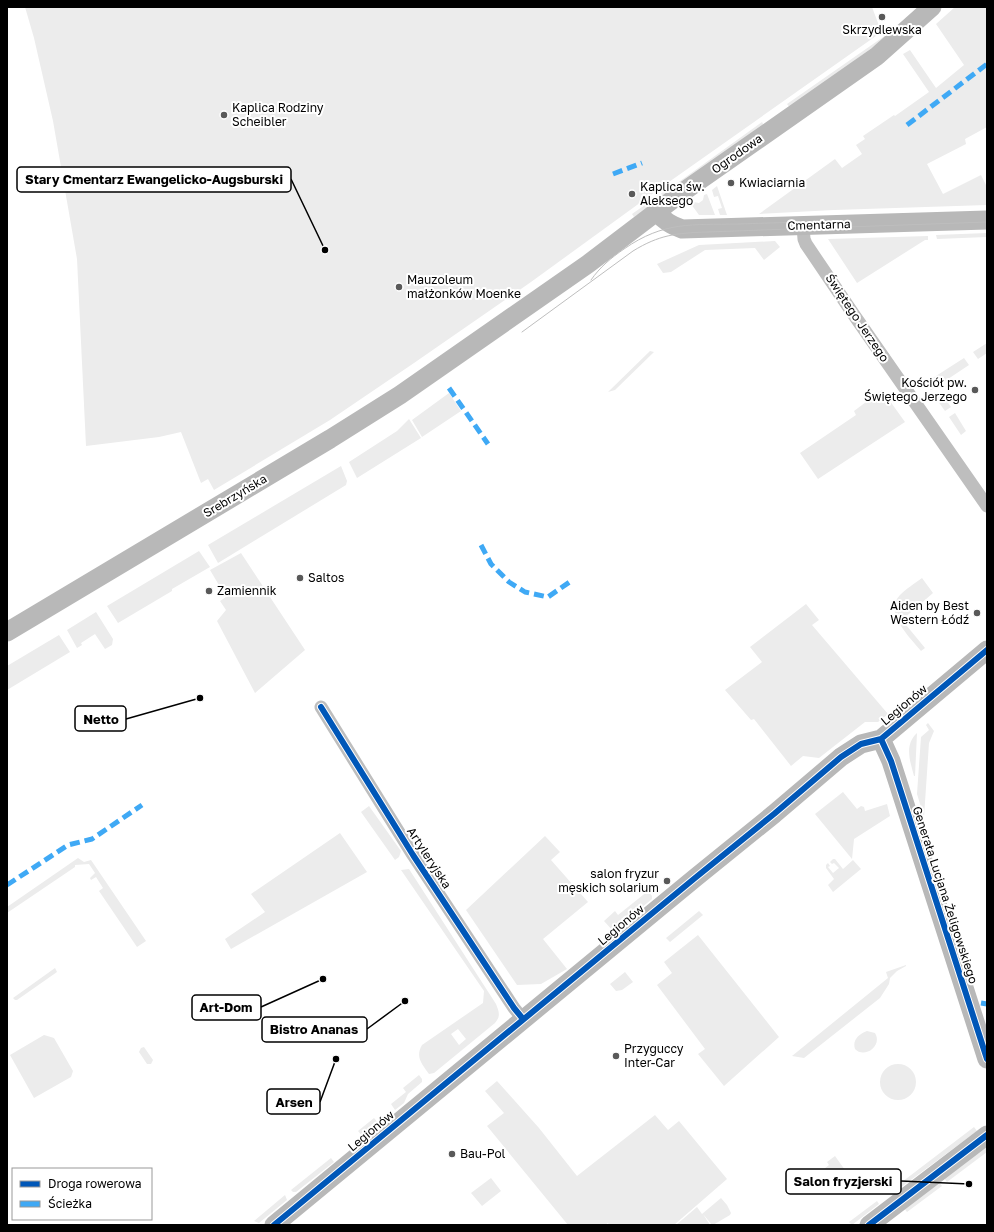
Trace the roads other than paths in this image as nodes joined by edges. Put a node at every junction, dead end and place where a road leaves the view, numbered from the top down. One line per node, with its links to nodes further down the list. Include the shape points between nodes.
1 (932, 7): 2 (street, Ogrodowa)
2 (914, 15): 3 (street, Ogrodowa, via 877,56)
3 (657, 212): 5 (street, Cmentarna, via 663,220 682,229); 6 (street, Ogrodowa, via 588,264)
4 (987, 220): 5 (street, Cmentarna)
5 (803, 226): 7 (street, Świętego Jerzego, via 806,244)
6 (460, 353): 8 (street, Srebrzyńska, via 330,439)
7 (987, 506)
8 (7, 632)
9 (987, 650): 11 (street, Legionów)
10 (320, 707): 12 (street, Artyleryjska)
11 (881, 739): 12 (street, Legionów, via 861,744 841,757); 13 (street, Generała Lucjana Żeligowskiego, via 891,760)
12 (523, 1019): 15 (street, Legionów)
13 (987, 1059)
14 (987, 1135): 16 (street)
15 (274, 1225)
16 (869, 1225)

